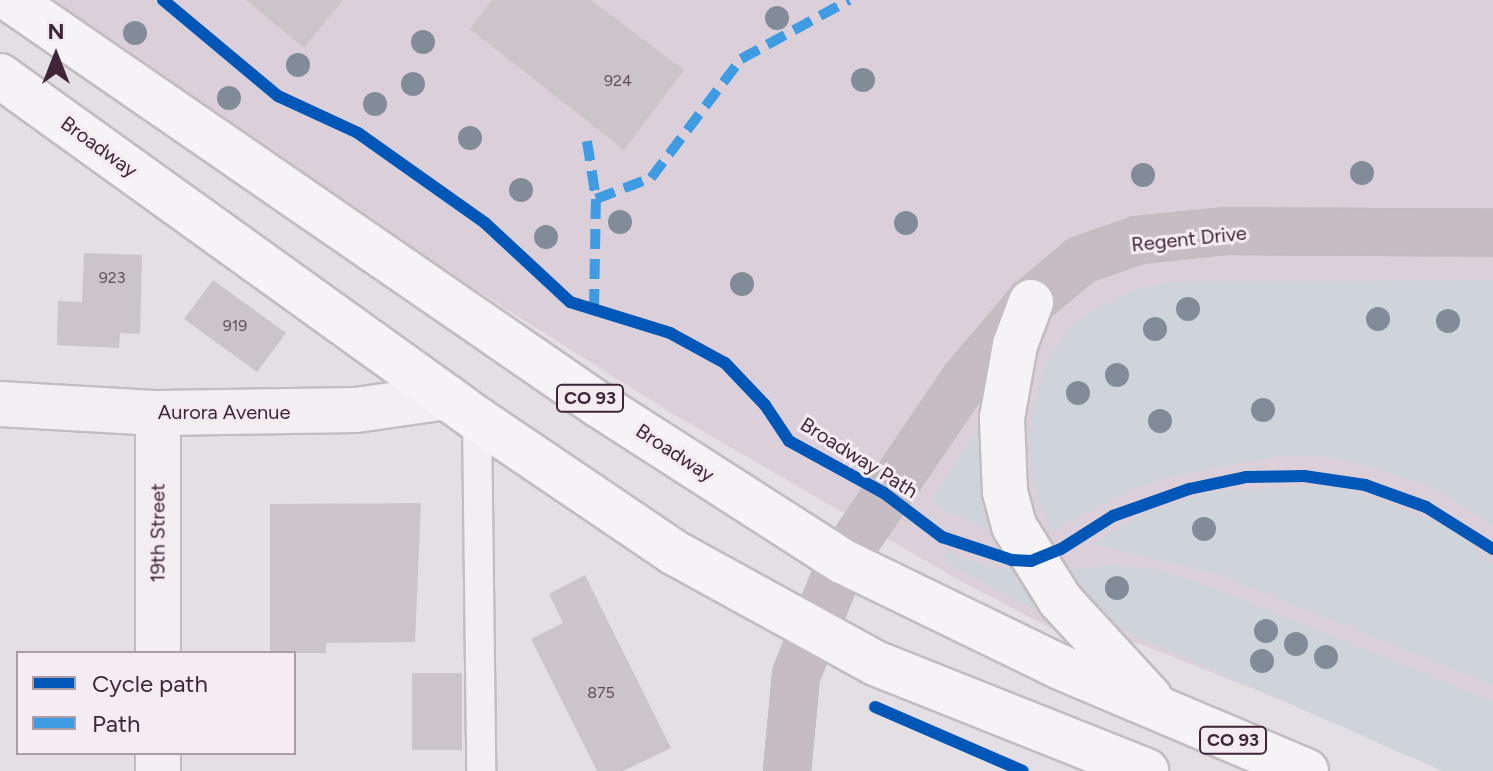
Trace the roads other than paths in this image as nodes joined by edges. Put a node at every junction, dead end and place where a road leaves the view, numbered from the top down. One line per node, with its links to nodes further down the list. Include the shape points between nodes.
1 (11, 0): 8 (main road, Broadway / CO 93, via 599,405)
2 (0, 76): 6 (main road, Broadway)
3 (1493, 233): 4 (street, Regent Drive, via 1225,231 1138,240 1081,260)
4 (1031, 302): 8 (street, Regent Drive, via 965,380); 11 (main road, via 1015,345 1002,418 1005,492 1014,526 1060,600)
5 (0, 404): 7 (street, Aurora Avenue)
6 (462, 408): 7 (street, Aurora Avenue); 9 (main road, Broadway, via 675,553); 12 (lane)
7 (158, 413): 10 (street, 19th Street)
8 (842, 561): 9 (street, Regent Drive); 11 (main road, Broadway / CO 93, via 948,616)
9 (812, 631): 13 (street, Regent Drive, via 796,675); 14 (main road, Broadway, via 890,669)
10 (158, 651)
11 (1160, 708): 15 (main road, Broadway / CO 93)
12 (481, 771)
13 (787, 771)
14 (1146, 771)
15 (1306, 771)

